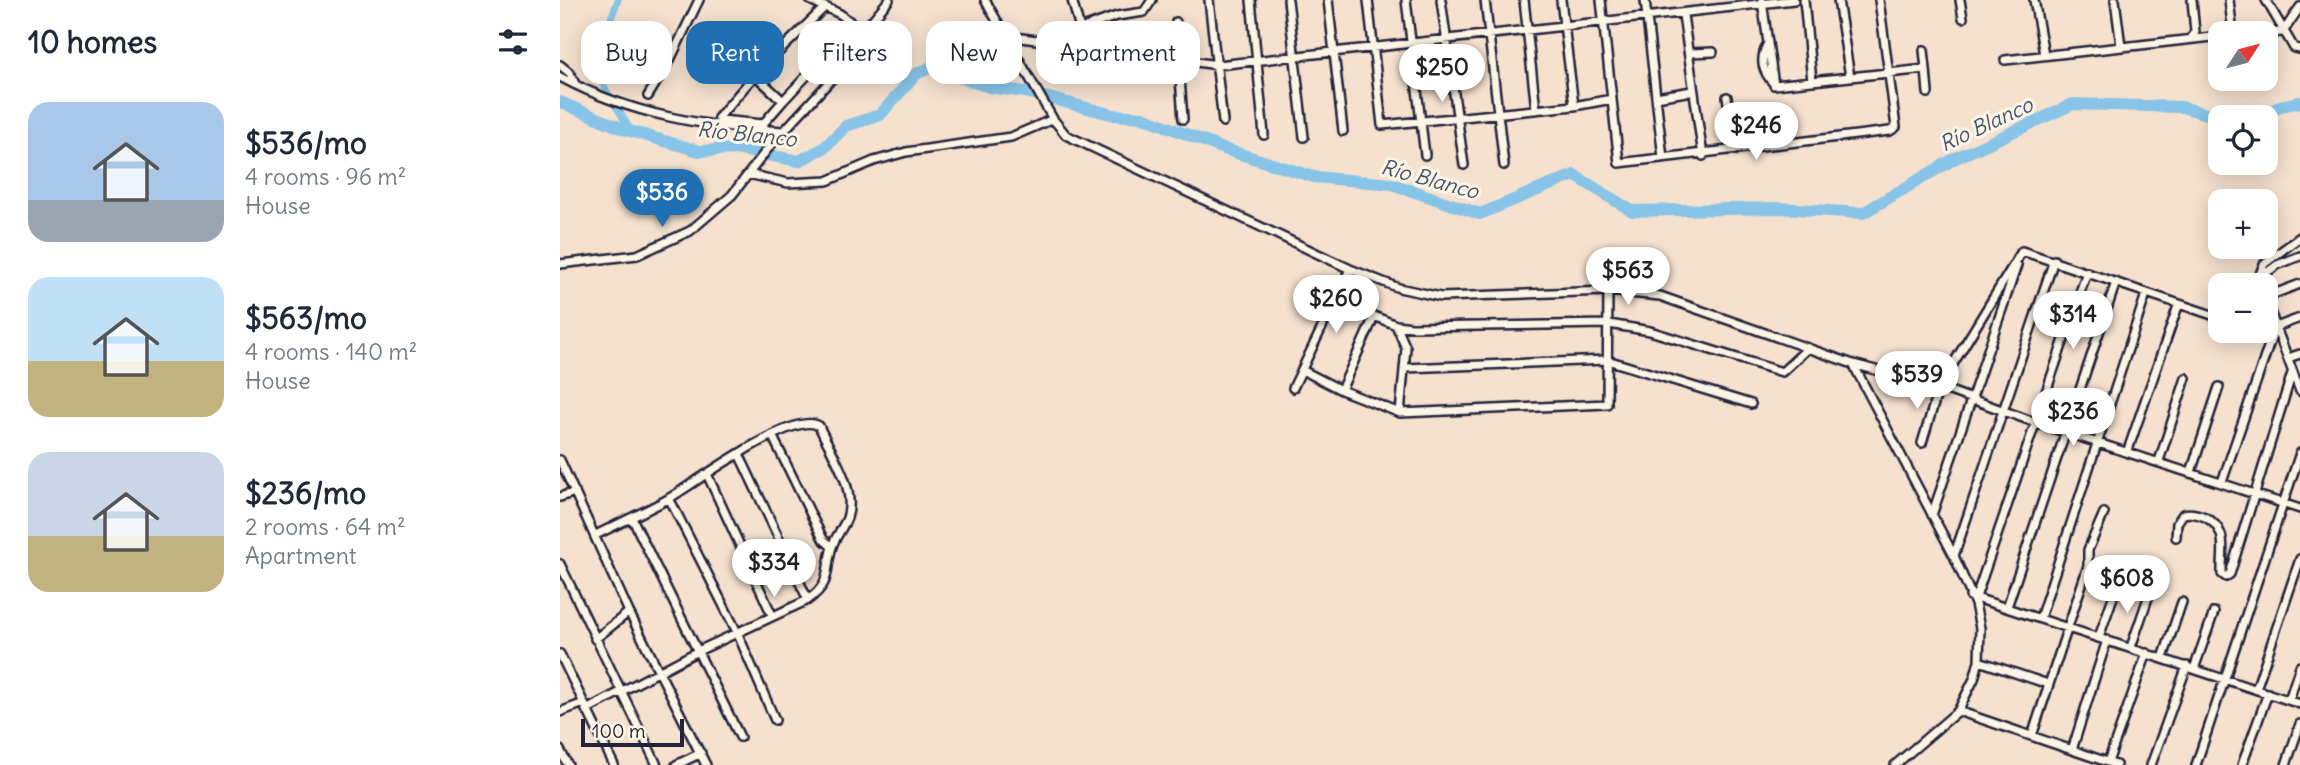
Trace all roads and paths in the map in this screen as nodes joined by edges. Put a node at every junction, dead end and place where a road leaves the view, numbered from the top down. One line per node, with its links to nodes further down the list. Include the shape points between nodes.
1 (699, 0): 80 (street)
2 (810, 0): 30 (street)
3 (889, 0): 36 (street)
4 (985, 0): 37 (street)
5 (1072, 0): 38 (street)
6 (1152, 0): 39 (street, via 1144,12)
7 (1209, 0): 66 (street)
8 (1251, 0): 62 (street)
9 (1288, 0): 60 (street)
10 (1328, 0): 56 (street)
11 (1368, 0): 53 (street)
12 (1406, 0): 50 (street)
13 (1441, 0): 48 (street)
14 (1485, 0): 46 (street)
15 (1524, 0): 43 (street)
16 (1561, 0): 42 (street)
17 (1601, 0): 41 (street)
18 (1645, 0): 33 (street)
19 (1794, 0): 29 (street)
20 (1804, 0): 71 (street)
21 (1838, 0): 70 (street)
22 (1879, 0): 68 (street)
23 (1959, 0): 34 (street)
24 (2034, 0): 59 (street)
25 (2115, 0): 52 (street)
26 (2192, 0): 49 (street, via 2195,32)
27 (2229, 0): 40 (street)
28 (2266, 0): 45 (street)
29 (1762, 2): 32 (street); 71 (street, via 1774,85)
30 (824, 4): 35 (street); 51 (street)
31 (2300, 7): 45 (street)
32 (1683, 15): 33 (street); 58 (street)
33 (1648, 17): 41 (street); 81 (street)
34 (1963, 18)
35 (848, 21)
36 (868, 21)
37 (998, 21)
38 (1078, 21)
39 (1103, 21)
40 (2232, 21)
41 (1603, 22): 42 (street); 83 (street)
42 (1564, 25): 43 (street); 85 (street)
43 (1526, 29): 46 (street); 86 (street)
44 (2278, 32): 45 (street)
45 (2283, 32): 54 (street, via 2294,48)
46 (1489, 34): 48 (street); 87 (street)
47 (2208, 37): 49 (street)
48 (1448, 38): 50 (street); 88 (street)
49 (2191, 39): 52 (street)
50 (1411, 43): 53 (street); 91 (street)
51 (784, 45)
52 (2121, 46): 59 (street)
53 (1374, 48): 56 (street); 91 (street, via 1382,125)
54 (2300, 49)
55 (1924, 50): 67 (street)
56 (1336, 52): 60 (street); 95 (street)
57 (1713, 52): 58 (street)
58 (1690, 53): 78 (street)
59 (2044, 54): 61 (street)
60 (1296, 57): 62 (street); 97 (street)
61 (2005, 60)
62 (1257, 61): 66 (street); 96 (street)
63 (1022, 63): 89 (street)
64 (1200, 63): 66 (street)
65 (560, 65): 77 (street)
66 (1218, 65): 92 (street)
67 (1926, 69): 68 (street); 79 (street)
68 (1888, 71): 70 (street); 98 (street, via 1896,127 1890,131)
69 (560, 77): 77 (street)
70 (1850, 77): 71 (street)
71 (1812, 81)
72 (746, 84): 93 (street, via 718,118)
73 (764, 84): 84 (street)
74 (800, 84): 84 (street)
75 (827, 84): 94 (street)
76 (1181, 84): 90 (street)
77 (575, 85): 93 (street, via 602,98 684,122 717,128)
78 (1692, 91): 81 (street); 100 (street)
79 (1928, 93)
80 (648, 96)
81 (1656, 97): 101 (street)
82 (1727, 97): 98 (street)
83 (1612, 99): 85 (street); 101 (street, via 1619,163)
84 (783, 102): 93 (street)
85 (1574, 106): 86 (street)
86 (1536, 110): 87 (street)
87 (1497, 114): 88 (street); 103 (street)
88 (1457, 117): 91 (street); 102 (street)
89 (1053, 119): 104 (street, via 1011,137 906,152 827,181 788,183); 110 (street, via 1066,135 1082,144)
90 (1183, 120)
91 (1419, 121): 99 (street)
92 (1223, 122)
93 (765, 127): 94 (street)
94 (783, 131): 104 (street)
95 (1343, 131)
96 (1264, 135)
97 (1304, 137)
98 (1736, 150): 100 (street)
99 (1425, 155)
100 (1703, 156): 101 (street)
101 (1663, 158)
102 (1464, 165)
103 (1504, 165)
104 (750, 171): 109 (street, via 732,195 690,231 637,255)
105 (2300, 237): 112 (street, via 2264,264)
106 (2022, 251): 108 (street); 138 (street); 143 (street)
107 (2300, 256): 113 (street)
108 (2054, 260): 111 (street); 145 (street)
109 (560, 264)
110 (1350, 269): 116 (street, via 1399,288 1441,296); 119 (street)
111 (2087, 272): 114 (street); 147 (street)
112 (2262, 273)
113 (2269, 273)
114 (2116, 282): 117 (street); 148 (street)
115 (2300, 284): 118 (street)
116 (1608, 291): 124 (street); 129 (street, via 1660,296)
117 (2146, 294): 120 (street); 150 (street)
118 (2278, 294)
119 (1337, 301): 122 (street); 135 (street)
120 (2178, 306): 121 (street); 152 (street)
121 (2208, 314)
122 (1374, 317): 125 (street); 141 (street)
123 (2300, 318): 126 (street)
124 (1609, 324): 125 (street); 129 (street, via 1650,331 1772,371 1782,372); 132 (street)
125 (1396, 326): 134 (street, via 1404,339)
126 (2278, 331)
127 (2278, 336): 131 (street)
128 (2272, 343): 159 (street)
129 (1808, 348): 133 (street)
130 (2300, 354): 131 (street)
131 (2288, 358): 136 (street)
132 (1607, 360): 134 (street); 144 (street); 146 (street, via 1607,404)
133 (1853, 364): 138 (street); 167 (street)
134 (1405, 368): 146 (street)
135 (1302, 370): 140 (street); 141 (street)
136 (2292, 373): 142 (street); 161 (street)
137 (2186, 379): 156 (street)
138 (1939, 387): 143 (street); 151 (street)
139 (2219, 387): 157 (street)
140 (1293, 388)
141 (1341, 390): 146 (street)
142 (2300, 391)
143 (1970, 399): 145 (street); 167 (street)
144 (1751, 404)
145 (2002, 410): 147 (street); 172 (street)
146 (1400, 412)
147 (2034, 422): 148 (street); 177 (street)
148 (2064, 431): 150 (street); 180 (street)
149 (772, 435): 154 (street); 171 (street, via 822,539); 171 (street, via 807,422 819,426 851,498 848,516)
150 (2096, 441): 152 (street); 184 (street)
151 (1922, 443)
152 (2128, 450): 156 (street)
153 (2300, 453): 164 (street)
154 (739, 454): 158 (street); 178 (street)
155 (560, 460): 160 (street)
156 (2159, 461): 157 (street)
157 (2191, 472): 159 (street)
158 (707, 474): 163 (street); 183 (street)
159 (2222, 482): 161 (street)
160 (575, 492): 162 (street); 169 (street)
161 (2253, 494): 164 (street); 170 (street, via 2228,576 2222,572 2221,533 2210,521 2194,513 2182,514)
162 (560, 497)
163 (669, 498): 168 (street); 186 (street)
164 (2284, 503): 165 (street); 198 (street)
165 (2300, 509)
166 (2104, 513): 185 (street, via 2088,550 2088,566)
167 (1932, 515): 172 (street)
168 (632, 517): 169 (street); 190 (street)
169 (596, 535): 181 (street)
170 (2176, 537)
171 (832, 547): 178 (street, via 824,584)
172 (1954, 556): 177 (street)
173 (2300, 559): 200 (street)
174 (560, 564): 187 (street)
175 (2120, 578): 188 (street)
176 (2150, 592): 189 (street)
177 (1973, 596): 180 (street); 194 (street, via 1980,628)
178 (808, 600): 183 (street)
179 (2182, 602): 193 (street)
180 (2007, 607): 184 (street)
181 (629, 612): 187 (street); 197 (street)
182 (2214, 612): 196 (street)
183 (772, 615): 186 (street)
184 (2040, 618): 185 (street)
185 (2068, 628): 188 (street); 199 (street)
186 (737, 632): 190 (street); 208 (street)
187 (595, 639): 201 (street)
188 (2103, 639): 189 (street); 213 (street)
189 (2131, 647): 191 (street)
190 (698, 651): 197 (street); 211 (street)
191 (2147, 653): 193 (street); 215 (street)
192 (560, 654): 205 (street)
193 (2163, 659): 196 (street)
194 (1979, 661): 199 (street); 206 (street)
195 (2300, 666): 203 (street)
196 (2191, 668): 198 (street); 223 (street)
197 (659, 670): 201 (street); 214 (street)
198 (2224, 679): 200 (street); 224 (street)
199 (2048, 684): 210 (street)
200 (2256, 689): 202 (street)
201 (622, 692): 205 (street); 218 (street)
202 (2268, 693): 203 (street); 225 (street)
203 (2289, 700): 204 (street)
204 (2300, 704)
205 (585, 707): 207 (street); 217 (street)
206 (1958, 711): 210 (street); 221 (street)
207 (560, 712)
208 (775, 720)
209 (2300, 724): 226 (street)
210 (2032, 736): 213 (street)
211 (740, 737)
212 (560, 750): 216 (street)
213 (2072, 750): 215 (street)
214 (701, 753): 219 (street); 220 (street)
215 (2108, 762): 222 (street)
216 (568, 765)
217 (614, 765)
218 (657, 765)
219 (676, 765)
220 (706, 765)
221 (1895, 765)
222 (2116, 765)
223 (2151, 765)
224 (2196, 765)
225 (2242, 765)
226 (2286, 765)

